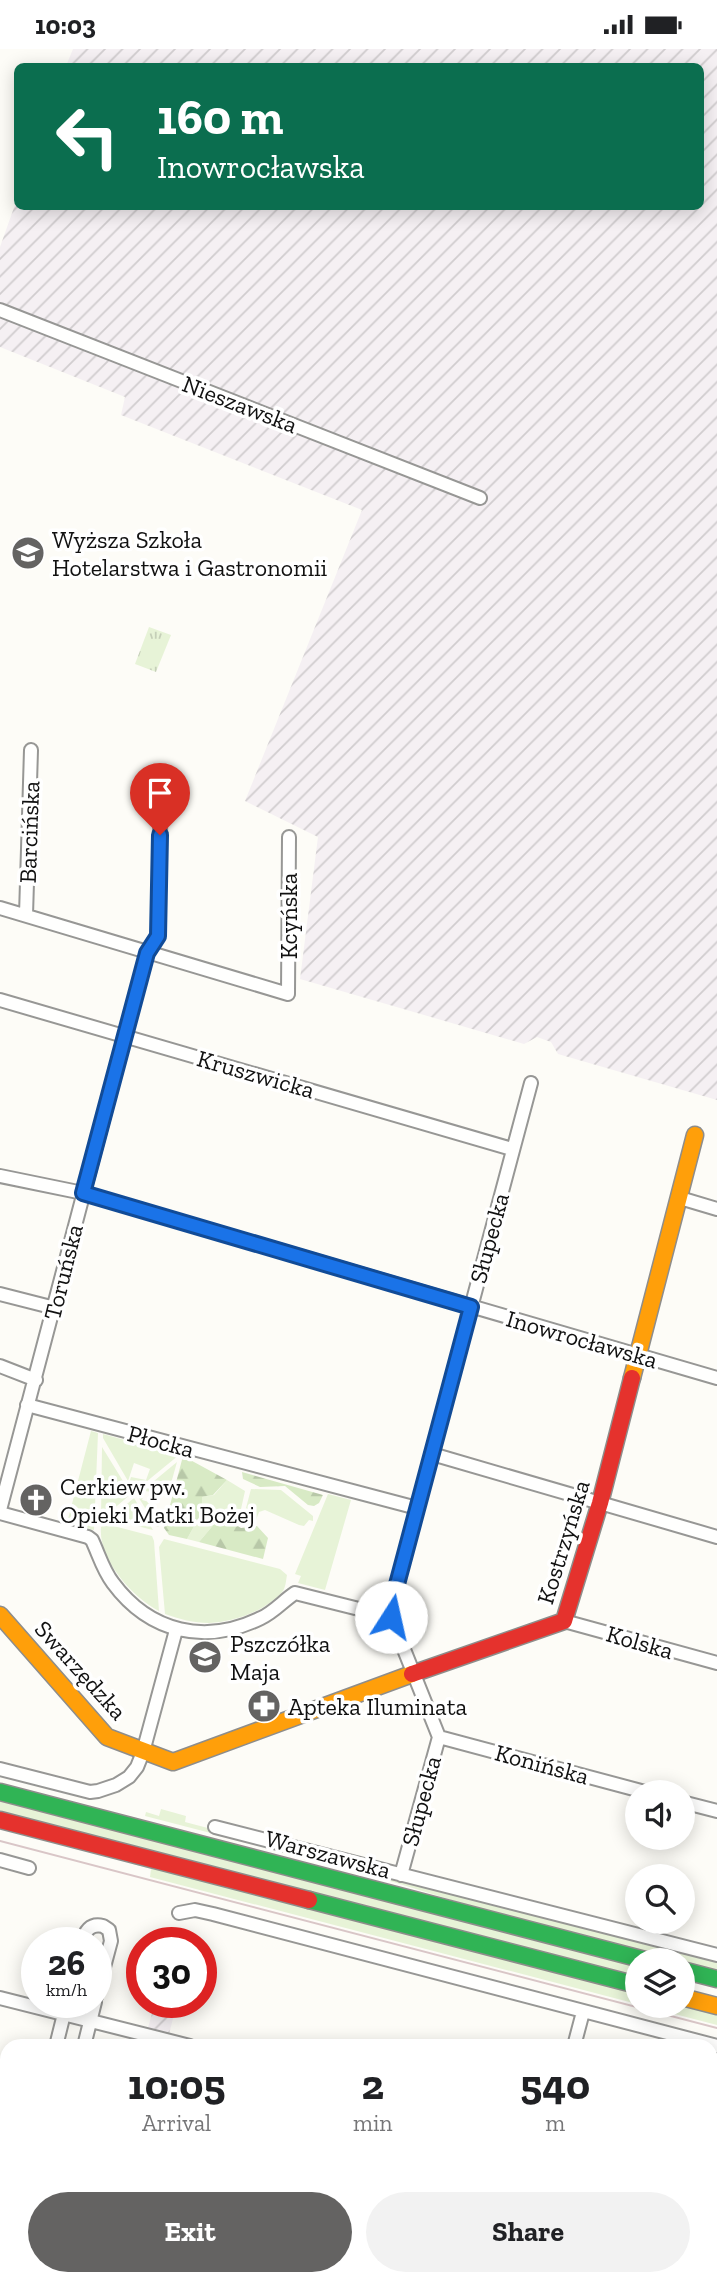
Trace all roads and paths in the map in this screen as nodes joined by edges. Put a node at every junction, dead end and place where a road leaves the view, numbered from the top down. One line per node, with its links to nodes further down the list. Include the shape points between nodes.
1 (0, 310): 2 (street, Nieszawska)
2 (480, 498)
3 (31, 750): 7 (street, Barcińska)
4 (161, 784): 8 (street, Toruńska, via 158,936)
5 (289, 837): 8 (street, Kcyńska, via 288,994)
6 (0, 908): 7 (street)
7 (26, 915): 8 (street)
8 (147, 953): 10 (street, Toruńska)
9 (0, 1000): 10 (street, Kruszwicka)
10 (127, 1036): 13 (street, Kruszwicka); 15 (street, Toruńska)
11 (531, 1083): 13 (street, Słupecka)
12 (695, 1135): 16 (main road, Kostrzyńska)
13 (512, 1149): 20 (street, Słupecka)
14 (0, 1176): 15 (street, Inowrocławska)
15 (83, 1193): 20 (street, Inowrocławska); 24 (street, Toruńska)
16 (680, 1198): 17 (street); 21 (main road, Kostrzyńska)
17 (717, 1209)
18 (0, 1294): 19 (street)
19 (47, 1306)
20 (471, 1307): 21 (street, Inowrocławska); 26 (street, Słupecka)
21 (638, 1355): 23 (street, Inowrocławska); 27 (main road, Kostrzyńska)
22 (0, 1366): 24 (street)
23 (717, 1378)
24 (36, 1380): 25 (street, Toruńska)
25 (27, 1405): 28 (street, Płocka); 29 (street, Toruńska)
26 (432, 1454): 27 (street); 28 (street, Słupecka)
27 (600, 1503): 30 (street); 33 (main road, Kostrzyńska)
28 (417, 1509): 32 (street, Słupecka)
29 (0, 1511): 34 (street, via 88,1537 106,1573 129,1602)
30 (717, 1537)
31 (0, 1615): 38 (main road, Swarzędzka, via 107,1737)
32 (391, 1617): 34 (street, via 295,1593 264,1617 241,1626 212,1633); 36 (street, Słupecka)
33 (564, 1621): 35 (street, Kolska); 36 (main road, Kostrzyńska)
34 (176, 1630): 38 (street)
35 (717, 1663)
36 (414, 1673): 37 (street, Słupecka); 39 (main road, Kostrzyńska)
37 (439, 1737): 41 (street, Konińska); 49 (street, Słupecka)
38 (144, 1752): 39 (main road, Swarzędzka); 40 (street, via 129,1777 90,1792)
39 (173, 1762)
40 (0, 1769)
41 (625, 1787)
42 (0, 1792): 51 (main road, Warszawska)
43 (695, 1805): 44 (street)
44 (717, 1811)
45 (0, 1820): 55 (main road, Warszawska)
46 (215, 1827): 49 (street, Warszawska)
47 (0, 1860): 48 (street)
48 (29, 1868)
49 (401, 1875): 52 (street, Warszawska)
50 (180, 1913): 60 (street, via 213,1914)
51 (625, 1955)
52 (717, 1955)
53 (695, 1973): 54 (main road)
54 (717, 1979)
55 (625, 1982)
56 (0, 1998): 58 (street)
57 (695, 2000): 59 (main road)
58 (21, 2002)
59 (717, 2006)
60 (583, 2012): 68 (street); 69 (street)
61 (63, 2018): 65 (street)
62 (82, 2018): 64 (street)
63 (91, 2018): 64 (street)
64 (90, 2022): 66 (street); 67 (street)
65 (58, 2039)
66 (86, 2039)
67 (161, 2039)
68 (576, 2039)
69 (689, 2039)

